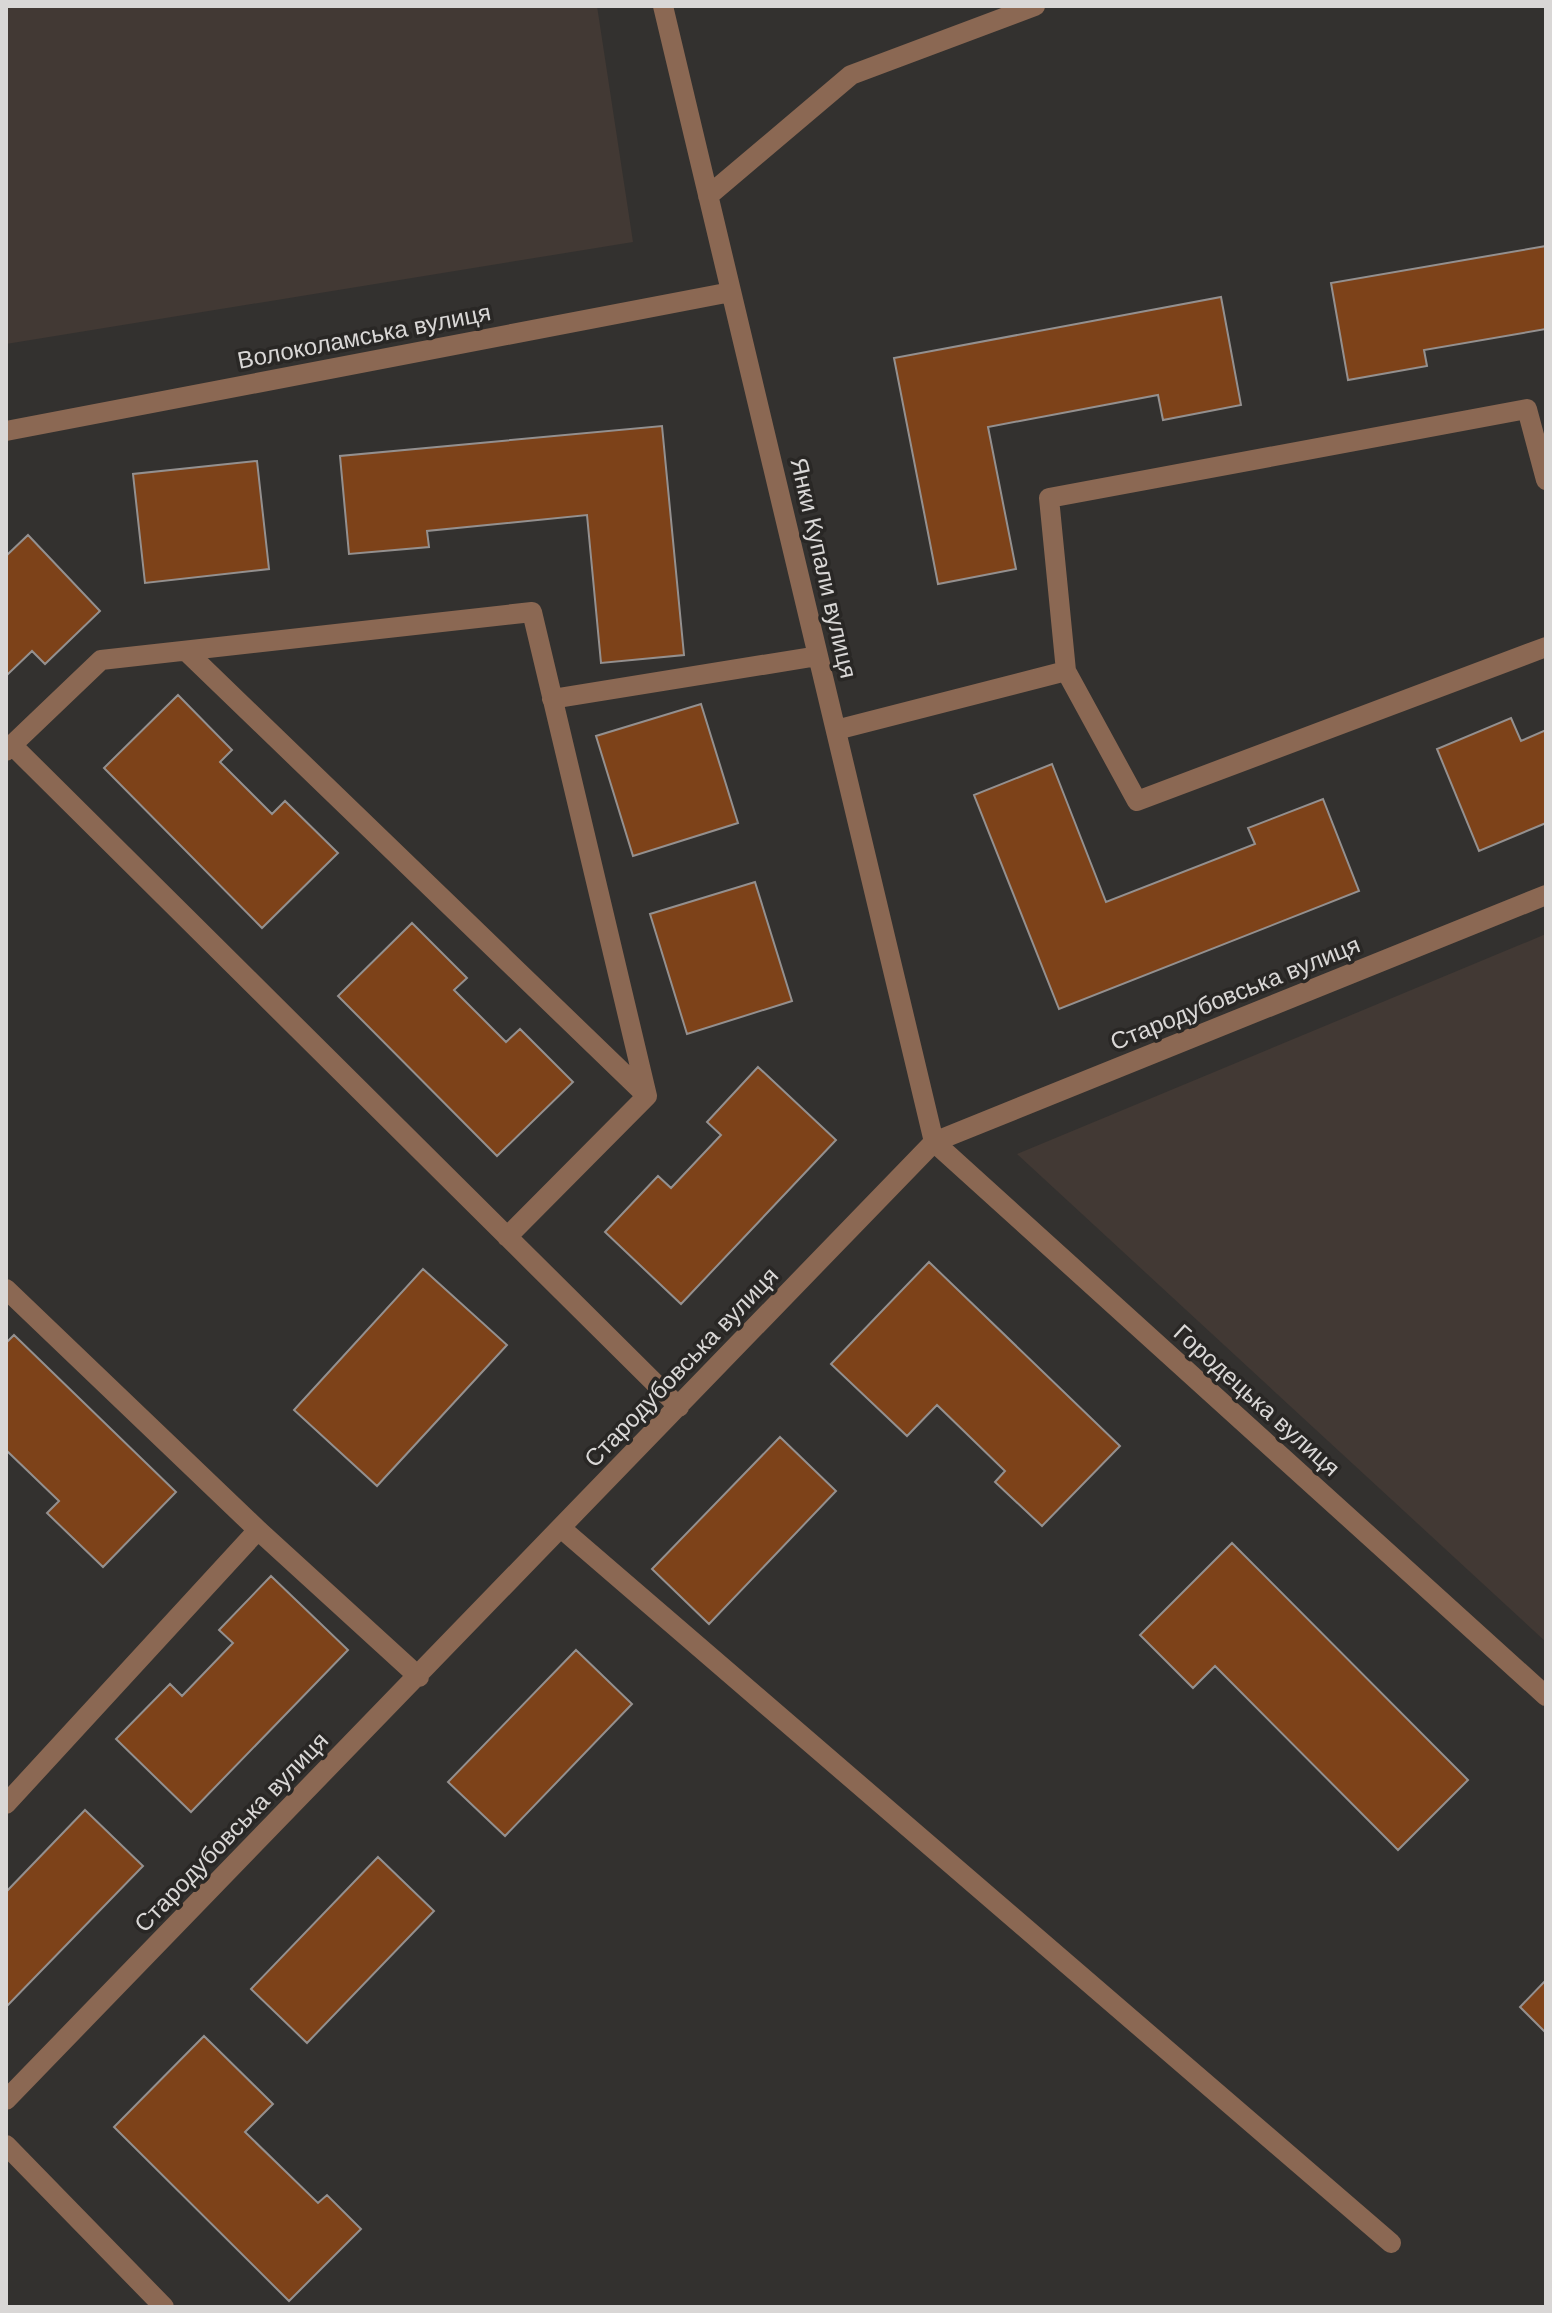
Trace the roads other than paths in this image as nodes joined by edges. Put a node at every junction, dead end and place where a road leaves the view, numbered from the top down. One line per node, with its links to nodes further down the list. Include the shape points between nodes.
1 (663, 6): 3 (street, Янки Купали вулиця)
2 (1035, 6): 3 (street, via 851,75)
3 (708, 196): 4 (street, Янки Купали вулиця)
4 (731, 292): 5 (street, Волоколамська вулиця); 9 (street, Янки Купали вулиця)
5 (6, 431)
6 (1546, 480): 10 (street, via 1527,409 1049,498)
7 (1546, 647): 10 (street, via 1137,801)
8 (186, 651): 11 (street, via 532,612); 13 (street, via 101,660); 15 (street)
9 (818, 656): 11 (street); 12 (street, Янки Купали вулиця)
10 (1066, 671): 12 (street)
11 (552, 699): 15 (street)
12 (836, 730): 16 (street, Янки Купали вулиця)
13 (9, 748): 17 (street)
14 (1546, 895): 16 (street, Стародубовська вулиця)
15 (647, 1096): 17 (street)
16 (934, 1142): 19 (street, Стародубовська вулиця); 23 (street, Городецька вулиця)
17 (507, 1237): 19 (street)
18 (6, 1289): 21 (street)
19 (679, 1407): 20 (street, Стародубовська вулиця)
20 (562, 1529): 22 (street, Стародубовська вулиця); 27 (street)
21 (258, 1530): 22 (street); 24 (street)
22 (419, 1677): 25 (street, Стародубовська вулиця)
23 (1546, 1696)
24 (6, 1804)
25 (6, 2100)
26 (6, 2145): 28 (street)
27 (1391, 2243)
28 (164, 2307)

